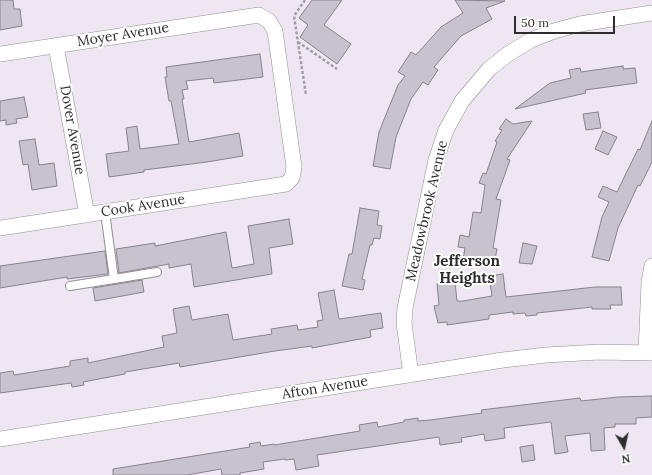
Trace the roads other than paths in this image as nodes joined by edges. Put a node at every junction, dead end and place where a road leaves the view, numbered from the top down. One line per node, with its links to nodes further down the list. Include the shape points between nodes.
1 (652, 13): 13 (street, Meadowbrook Avenue, via 580,24 531,40 489,69 462,100 440,146 410,282 404,323)
2 (56, 46): 3 (street, Moyer Avenue); 4 (street, Moyer Avenue, via 259,15 269,21 275,31 294,167 292,178); 6 (street, Dover Avenue)
3 (0, 54)
4 (286, 184): 5 (street, Cook Avenue)
5 (105, 212): 6 (street, Cook Avenue); 10 (lane)
6 (87, 214): 7 (street, Cook Avenue)
7 (0, 228)
8 (652, 266): 12 (street, via 649,282)
9 (157, 272): 10 (lane)
10 (114, 279): 11 (lane)
11 (70, 286)
12 (649, 353): 13 (street, Afton Avenue, via 546,355)
13 (411, 375): 14 (street, Afton Avenue)
14 (0, 439)

